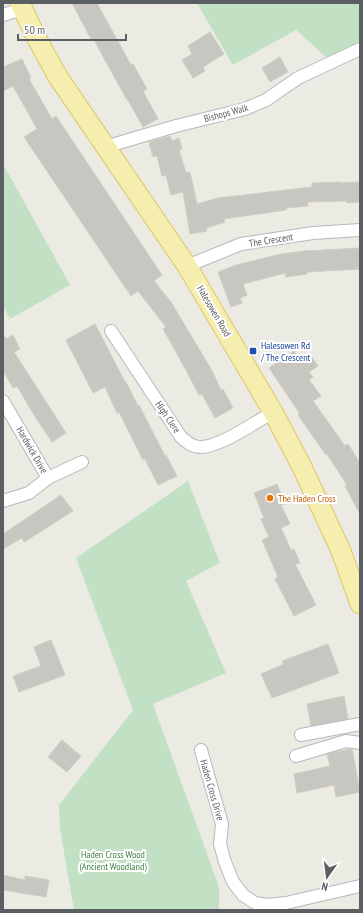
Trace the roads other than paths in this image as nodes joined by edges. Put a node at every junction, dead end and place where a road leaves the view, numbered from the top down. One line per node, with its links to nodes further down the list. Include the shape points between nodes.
1 (21, 6): 2 (street); 4 (main road, Halesowen Road, via 58,77)
2 (3, 15)
3 (360, 49): 4 (street, Bishops Walk, via 298,78 266,100 245,109)
4 (104, 147): 6 (main road, Halesowen Road)
5 (360, 230): 6 (street, The Crescent, via 313,233 240,244)
6 (187, 266): 9 (main road, Halesowen Road)
7 (110, 331): 9 (street, High Clere, via 181,438 189,444 208,447)
8 (3, 401): 11 (street, Hardwick Drive)
9 (273, 412): 13 (main road, Halesowen Road, via 341,551)
10 (82, 462): 11 (street, Hardwick Drive)
11 (48, 478): 12 (street, Hardwick Drive, via 30,492)
12 (3, 501)
13 (360, 604)
14 (360, 724): 15 (street)
15 (301, 735)
16 (360, 743): 18 (street, via 346,741)
17 (201, 750): 20 (street, Haden Cross Drive, via 222,824 220,844 224,862 233,882 243,895 255,903)
18 (296, 756)
19 (360, 886): 20 (street, Haden Cross Drive)
20 (287, 906)

